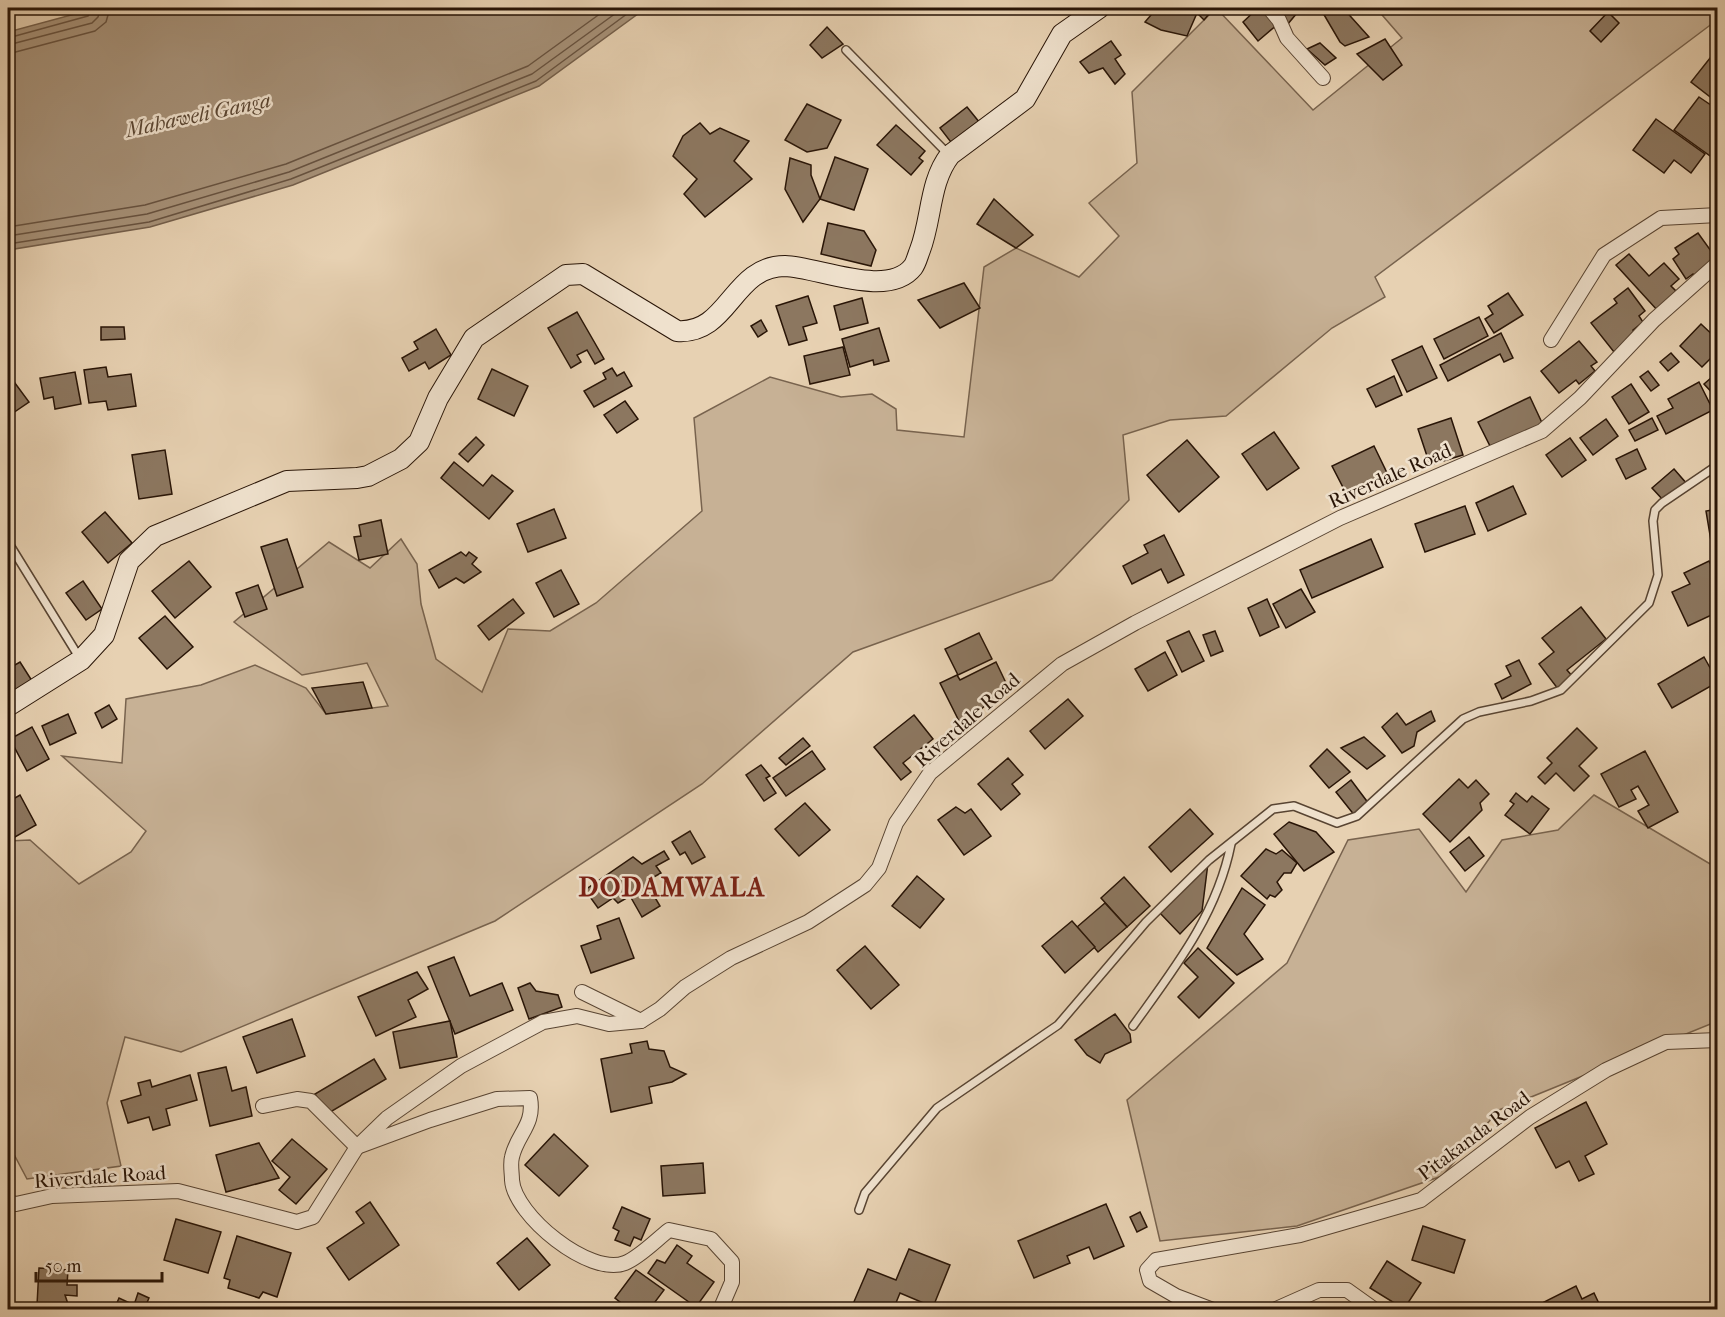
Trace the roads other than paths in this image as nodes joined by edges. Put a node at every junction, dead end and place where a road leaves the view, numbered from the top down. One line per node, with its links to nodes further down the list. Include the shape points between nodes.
1 (1099, 8): 5 (street, via 1062,34 1025,99)
2 (1269, 8): 4 (street, via 1287,38)
3 (846, 50): 5 (lane)
4 (1323, 78)
5 (950, 155): 11 (street, via 937,177 927,231 913,268 896,278 876,283 785,266 766,269 752,276 705,327 691,332 677,331 583,274 566,275 474,338 438,398 419,442 400,459 368,476 287,481 155,536 129,561 104,634)
6 (1718, 215): 8 (street, via 1660,218 1604,255)
7 (1718, 263): 15 (street, Riverdale Road, via 1542,431 1341,518 1062,664 930,773 896,823 879,868 865,885 808,922 722,964)
8 (1551, 340)
9 (1718, 465): 13 (lane, via 1655,510 1658,575 1649,603 1561,690 1463,719 1347,822 1337,823 1284,805 1273,809)
10 (8, 542): 11 (lane)
11 (81, 660): 12 (street)
12 (8, 706)
13 (1231, 844): 16 (lane, via 1218,893 1192,944); 21 (lane, via 1209,860 1146,922 1058,1025 936,1108 865,1193)
14 (582, 992): 15 (street)
15 (641, 1021): 19 (street, Riverdale Road, via 609,1024 577,1016 543,1022 460,1066 387,1118)
16 (1133, 1026)
17 (1718, 1040): 23 (street, Pitakanda Road, via 1666,1042 1606,1070 1530,1117 1421,1200 1300,1235 1156,1260 1147,1270 1150,1281)
18 (263, 1107): 19 (street, via 297,1099 311,1101)
19 (357, 1147): 20 (street, Riverdale Road, via 313,1217 297,1222 178,1191 52,1196); 22 (street, via 497,1099 530,1098 533,1113 511,1157 512,1184 527,1213 555,1241 608,1265 624,1264 669,1230 711,1239 732,1262 732,1282)
20 (10, 1205)
21 (859, 1210)
22 (720, 1310)
23 (1213, 1310)
24 (1275, 1310): 25 (street, via 1319,1290 1347,1290)
25 (1375, 1310)

